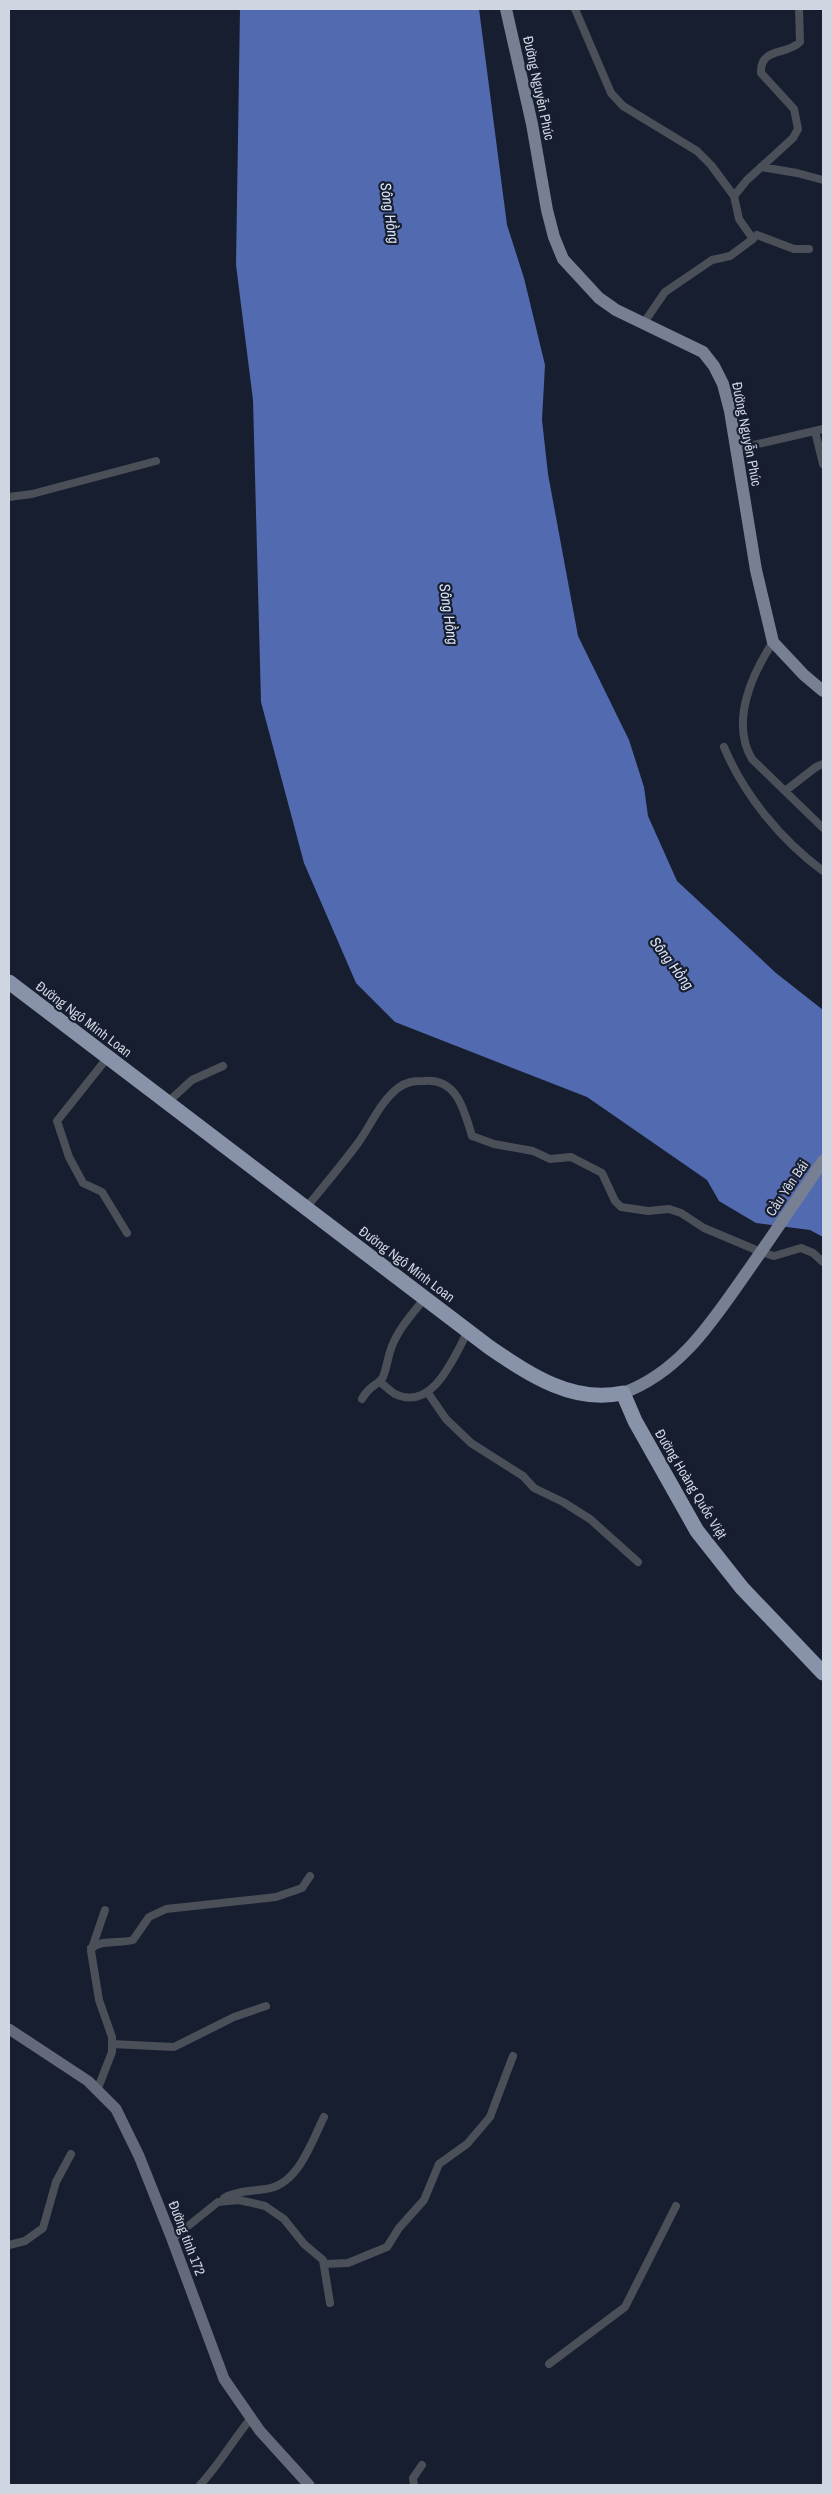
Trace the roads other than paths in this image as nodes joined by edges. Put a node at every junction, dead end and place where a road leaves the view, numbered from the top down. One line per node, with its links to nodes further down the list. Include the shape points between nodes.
1 (506, 9): 9 (main road, Đường Nguyễn Phúc, via 547,210 563,259 599,298)
2 (575, 9): 6 (street, via 611,93 623,106 697,152)
3 (799, 9): 4 (street, via 800,42 794,48 770,55 761,65 761,73 794,109 798,129 793,138)
4 (761, 168): 5 (street); 6 (street)
5 (823, 180)
6 (734, 196): 9 (street, via 738,219 753,239 730,256 712,260 665,292)
7 (757, 235): 8 (street, via 794,248)
8 (809, 249)
9 (643, 324): 11 (main road, Đường Nguyễn Phúc, via 702,352 714,366 723,384)
10 (819, 430): 11 (street); 13 (street)
11 (736, 449): 15 (main road, Đường Nguyễn Phúc, via 756,570)
12 (156, 461): 14 (street, via 32,494)
13 (823, 464)
14 (9, 496)
15 (773, 642): 16 (main road, Đường Nguyễn Phúc); 19 (street, via 748,690 744,710 745,742 752,759)
16 (823, 691)
17 (724, 746): 21 (street, via 735,774 758,806 804,857)
18 (823, 764): 19 (street)
19 (785, 791): 20 (street)
20 (823, 828)
21 (823, 872)
22 (9, 982): 23 (highway, Đường Ngô Minh Loan)
23 (108, 1057): 25 (highway, Đường Ngô Minh Loan); 29 (street, via 58,1121 69,1157 83,1183 102,1192)
24 (223, 1066): 25 (street, via 192,1080)
25 (168, 1102): 27 (highway, Đường Ngô Minh Loan)
26 (823, 1161): 28 (main road, Cầu Yên Bái)
27 (305, 1208): 30 (street, via 397,1089 408,1082 432,1080 453,1089 462,1103 472,1136 494,1144 534,1151 550,1159 572,1157 602,1173 621,1207 648,1211 669,1209); 32 (highway, Đường Ngô Minh Loan)
28 (775, 1232): 30 (main road, Đường Ngô Minh Loan)
29 (127, 1233)
30 (761, 1252): 31 (street, via 774,1256 801,1248 813,1252); 35 (main road, Đường Ngô Minh Loan, via 690,1348 644,1385)
31 (823, 1262)
32 (426, 1298): 33 (highway, Đường Ngô Minh Loan); 34 (street, via 399,1332)
33 (468, 1331): 35 (highway, Đường Ngô Minh Loan, via 542,1381 594,1396); 36 (street, via 452,1361)
34 (380, 1382): 36 (street, via 395,1394 412,1398); 37 (street, via 367,1389)
35 (623, 1392): 39 (highway, Đường Hoàng Quốc Việt, via 635,1421 697,1531 742,1588)
36 (428, 1393): 38 (street, via 446,1419 471,1444 523,1476 534,1488 590,1519)
37 (362, 1399)
38 (638, 1562)
39 (823, 1673)
40 (310, 1876): 42 (street, via 302,1888 276,1897 166,1909 149,1917 133,1940 100,1942)
41 (105, 1910): 42 (street)
42 (91, 1948): 45 (street, via 93,1974)
43 (266, 2006): 45 (street, via 234,2017 174,2047)
44 (9, 2029): 47 (main road, Đường tỉnh 172)
45 (112, 2044): 47 (street)
46 (513, 2056): 54 (street, via 490,2117 467,2144 439,2164 424,2200 387,2247 348,2263)
47 (98, 2088): 52 (main road, Đường tỉnh 172, via 124,2121)
48 (324, 2117): 50 (street, via 305,2156 288,2180 272,2188 228,2195)
49 (71, 2154): 53 (street, via 56,2182 43,2228 25,2241)
50 (218, 2202): 52 (street); 54 (street, via 247,2201 274,2211)
51 (676, 2206): 56 (street, via 625,2307)
52 (172, 2239): 57 (main road, Đường tỉnh 172, via 224,2380)
53 (9, 2245)
54 (324, 2264): 55 (street)
55 (330, 2303)
56 (549, 2364)
57 (251, 2418): 59 (street); 60 (main road, Đường tỉnh 172)
58 (422, 2465): 61 (street, via 413,2478)
59 (200, 2485)
60 (309, 2485)
61 (414, 2485)

